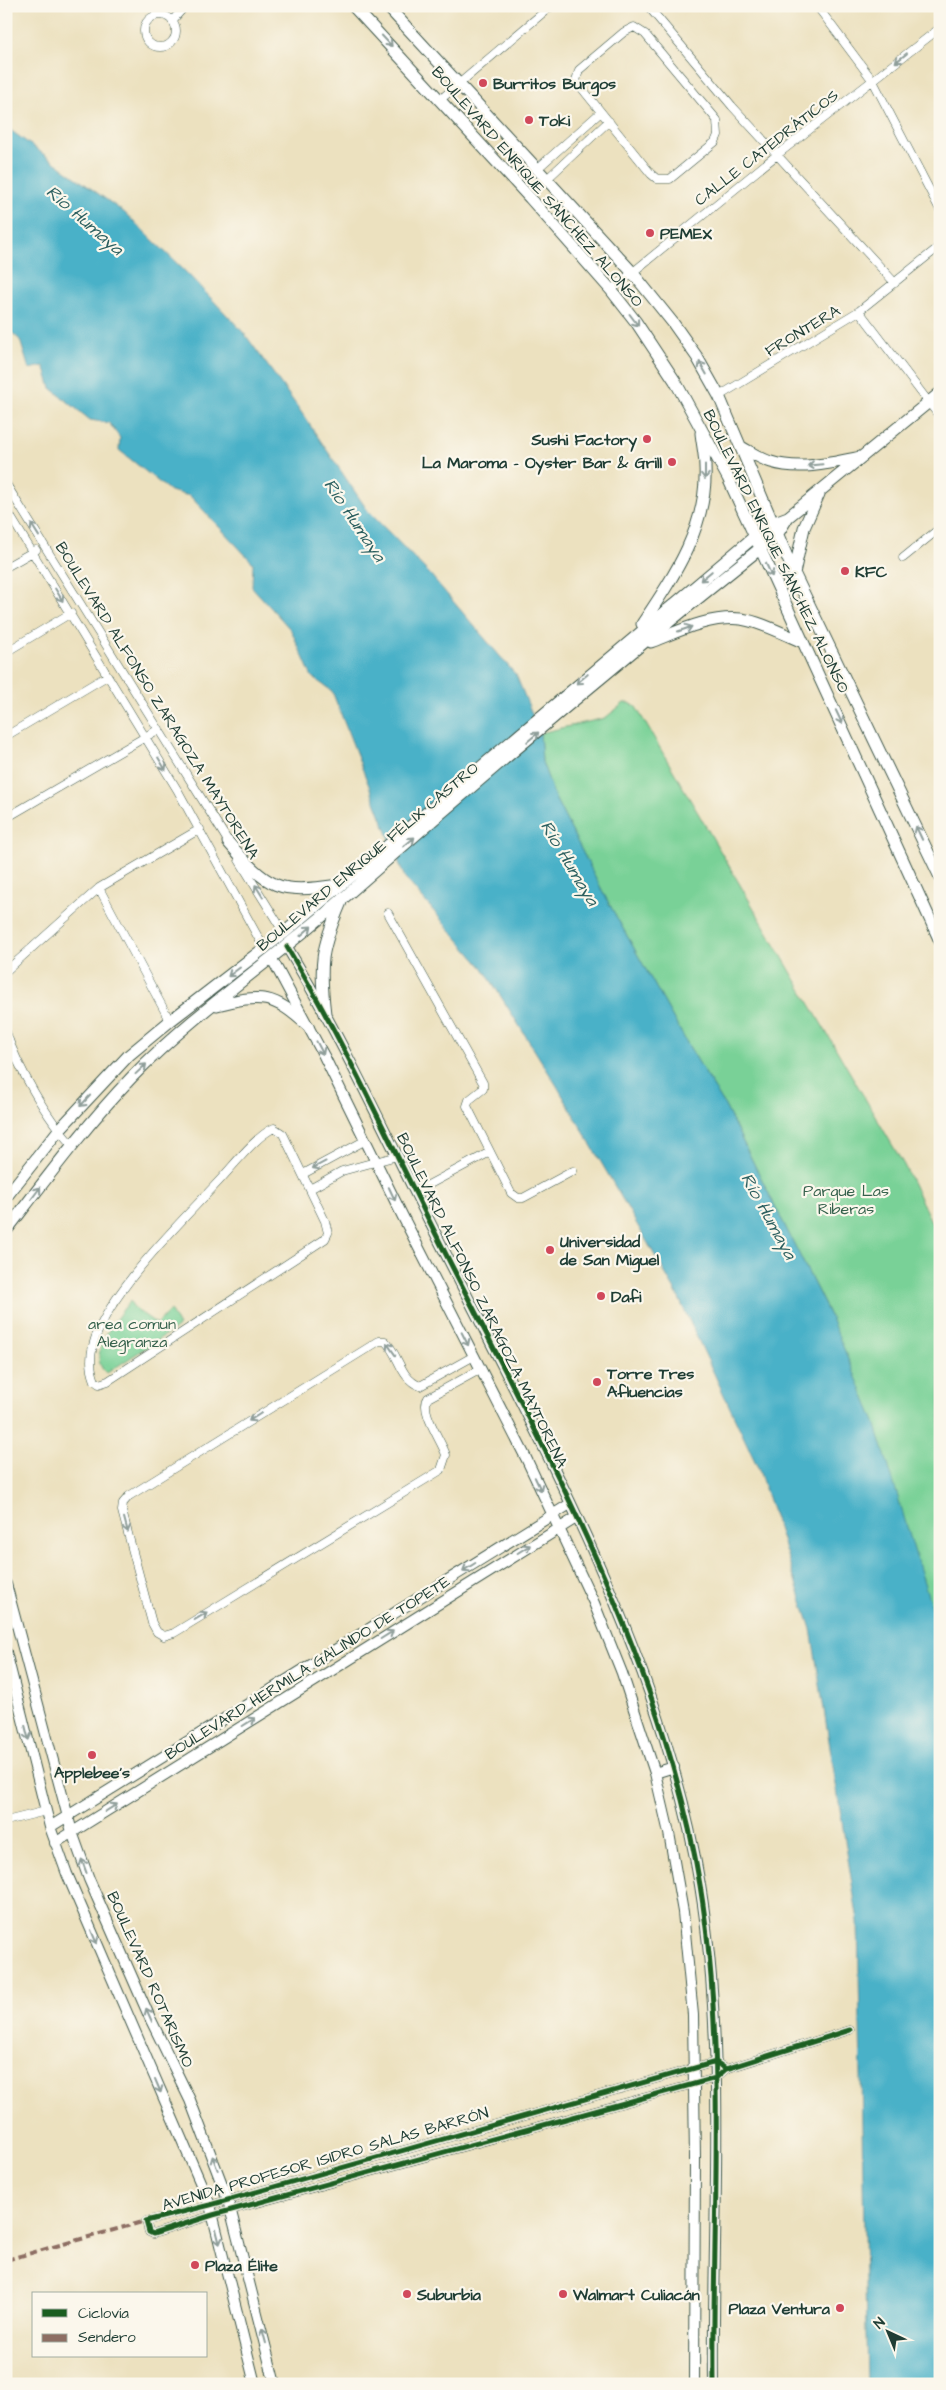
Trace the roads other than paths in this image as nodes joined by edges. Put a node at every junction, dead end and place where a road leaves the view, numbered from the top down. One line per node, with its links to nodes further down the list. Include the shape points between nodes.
1 (186, 6): 7 (street)
2 (353, 6): 11 (main road, BOULEVARD ENRIQUE SÁNCHEZ ALONSO, one-way to 11)
3 (387, 6): 10 (main road, BOULEVARD ENRIQUE SÁNCHEZ ALONSO)
4 (551, 6): 10 (street)
5 (648, 6): 14 (street, via 732,106)
6 (817, 6): 9 (street)
7 (172, 21): 7 (street, via 159,15 149,19 144,31 149,43 160,47 172,42 176,30)
8 (940, 28): 9 (street, CALLE CATEDRÁTICOS, one-way to 9)
9 (873, 81): 14 (street, CALLE CATEDRÁTICOS); 17 (street)
10 (459, 84): 11 (street); 15 (main road, BOULEVARD ENRIQUE SÁNCHEZ ALONSO)
11 (440, 100): 21 (main road, BOULEVARD ENRIQUE SÁNCHEZ ALONSO)
12 (601, 112): 13 (street); 13 (street, via 576,81 576,74 634,27 651,41 717,120 719,128 715,142 670,179 663,180 651,174); 15 (street)
13 (609, 121): 16 (street)
14 (778, 154): 19 (street, CALLE CATEDRÁTICOS); 20 (street)
15 (538, 169): 16 (main road, BOULEVARD ENRIQUE SÁNCHEZ ALONSO)
16 (547, 178): 19 (main road, BOULEVARD ENRIQUE SÁNCHEZ ALONSO)
17 (940, 210)
18 (940, 246): 20 (street, FRONTERA)
19 (632, 272): 21 (street, CALLE CATEDRÁTICOS); 24 (main road, BOULEVARD ENRIQUE SÁNCHEZ ALONSO, one-way to 19, via 678,330)
20 (895, 283): 22 (street, FRONTERA)
21 (611, 290): 27 (main road, BOULEVARD ENRIQUE SÁNCHEZ ALONSO, one-way to 27, via 655,350)
22 (859, 311): 24 (street, FRONTERA); 25 (street)
23 (940, 393): 25 (main road)
24 (719, 396): 28 (main road, BOULEVARD ENRIQUE SÁNCHEZ ALONSO)
25 (929, 402): 26 (street); 29 (main road)
26 (940, 417)
27 (700, 423): 37 (main road, BOULEVARD ENRIQUE SÁNCHEZ ALONSO); 45 (main road, one-way to 45, via 705,467 698,523 674,573)
28 (743, 448): 29 (main road, one-way to 28, via 827,464 788,466 770,462); 34 (main road, BOULEVARD ENRIQUE SÁNCHEZ ALONSO)
29 (863, 457): 31 (main road)
30 (6, 484): 38 (street, BOULEVARD ALFONSO ZARAGOZA MAYTORENA, one-way to 30)
31 (820, 491): 33 (main road); 43 (main road, via 804,528)
32 (6, 508): 40 (street, BOULEVARD ALFONSO ZARAGOZA MAYTORENA)
33 (788, 517): 34 (main road, BOULEVARD ENRIQUE FÉLIX CASTRO); 36 (main road)
34 (772, 523): 36 (main road, BOULEVARD ENRIQUE SÁNCHEZ ALONSO); 37 (main road, BOULEVARD ENRIQUE FÉLIX CASTRO)
35 (940, 528): 41 (street)
36 (777, 535): 39 (main road, BOULEVARD ENRIQUE FÉLIX CASTRO); 43 (main road, BOULEVARD ENRIQUE SÁNCHEZ ALONSO)
37 (754, 537): 39 (main road, BOULEVARD ENRIQUE SÁNCHEZ ALONSO); 45 (main road, BOULEVARD ENRIQUE FÉLIX CASTRO, one-way to 45)
38 (44, 544): 40 (street); 50 (street, BOULEVARD ALFONSO ZARAGOZA MAYTORENA)
39 (759, 549): 46 (main road, BOULEVARD ENRIQUE SÁNCHEZ ALONSO, one-way to 46); 47 (main road, BOULEVARD ENRIQUE FÉLIX CASTRO)
40 (33, 551): 42 (street); 44 (street, BOULEVARD ALFONSO ZARAGOZA MAYTORENA, one-way to 44)
41 (902, 558)
42 (6, 567)
43 (794, 573): 56 (main road, BOULEVARD ENRIQUE SÁNCHEZ ALONSO, one-way to 43)
44 (71, 614): 48 (street); 49 (street, BOULEVARD ALFONSO ZARAGOZA MAYTORENA)
45 (635, 635): 57 (main road, BOULEVARD ENRIQUE FÉLIX CASTRO, one-way to 57)
46 (803, 642): 47 (main road, one-way to 46, via 693,626 719,620 759,624); 62 (main road, BOULEVARD ENRIQUE SÁNCHEZ ALONSO, one-way to 62)
47 (640, 647): 59 (main road, BOULEVARD ENRIQUE FÉLIX CASTRO, one-way to 47)
48 (6, 652)
49 (107, 676): 51 (street); 52 (street, BOULEVARD ALFONSO ZARAGOZA MAYTORENA)
50 (159, 729): 52 (street); 55 (street, BOULEVARD ALFONSO ZARAGOZA MAYTORENA)
51 (6, 736)
52 (146, 738): 53 (street); 54 (street, BOULEVARD ALFONSO ZARAGOZA MAYTORENA, one-way to 54)
53 (6, 818)
54 (200, 829): 58 (street); 64 (street, BOULEVARD ALFONSO ZARAGOZA MAYTORENA)
55 (228, 842): 57 (main road, via 256,874 281,886 307,889); 61 (street, BOULEVARD ALFONSO ZARAGOZA MAYTORENA, one-way to 55)
56 (940, 877)
57 (339, 885): 61 (main road, BOULEVARD ENRIQUE FÉLIX CASTRO)
58 (99, 888): 66 (street); 69 (street)
59 (342, 899): 63 (main road, BOULEVARD ENRIQUE FÉLIX CASTRO, one-way to 59); 68 (main road, via 325,941 321,965)
60 (388, 913): 75 (street, via 483,1083 483,1089 469,1100 467,1106)
61 (284, 933): 64 (main road, BOULEVARD ENRIQUE FÉLIX CASTRO)
62 (940, 941)
63 (287, 947): 65 (main road, BOULEVARD ENRIQUE FÉLIX CASTRO); 68 (street, BOULEVARD ALFONSO ZARAGOZA MAYTORENA)
64 (264, 948): 69 (main road, BOULEVARD ENRIQUE FÉLIX CASTRO, one-way to 69)
65 (272, 959): 67 (main road, BOULEVARD ENRIQUE FÉLIX CASTRO); 70 (street, BOULEVARD ALFONSO ZARAGOZA MAYTORENA)
66 (6, 971)
67 (213, 1006): 70 (main road, via 246,998 272,1000 286,1007); 74 (main road, BOULEVARD ENRIQUE FÉLIX CASTRO, one-way to 67, via 133,1076)
68 (325, 1014): 76 (street, BOULEVARD ALFONSO ZARAGOZA MAYTORENA)
69 (170, 1021): 72 (main road, BOULEVARD ENRIQUE FÉLIX CASTRO, one-way to 72, via 129,1055)
70 (308, 1026): 73 (street, BOULEVARD ALFONSO ZARAGOZA MAYTORENA, one-way to 73)
71 (6, 1032): 72 (street)
72 (58, 1131): 74 (street); 84 (main road, BOULEVARD ENRIQUE FÉLIX CASTRO)
73 (366, 1140): 77 (street); 78 (street, BOULEVARD ALFONSO ZARAGOZA MAYTORENA)
74 (72, 1145): 85 (main road, BOULEVARD ENRIQUE FÉLIX CASTRO, one-way to 74)
75 (490, 1152): 80 (street, via 511,1193 518,1198); 83 (street)
76 (397, 1156): 78 (street); 83 (street, BOULEVARD ALFONSO ZARAGOZA MAYTORENA)
77 (335, 1157): 79 (street); 81 (street, one-way to 81)
78 (377, 1163): 79 (street); 86 (street, BOULEVARD ALFONSO ZARAGOZA MAYTORENA, one-way to 86)
79 (342, 1171): 82 (street)
80 (573, 1171)
81 (303, 1174): 82 (street); 82 (street, via 279,1129 265,1133 158,1248 112,1306 93,1346 90,1368 94,1381 99,1384 108,1380 324,1239 328,1227)
82 (310, 1189)
83 (415, 1192): 88 (street, BOULEVARD ALFONSO ZARAGOZA MAYTORENA)
84 (6, 1197)
85 (6, 1231)
86 (474, 1356): 87 (street, BOULEVARD ALFONSO ZARAGOZA MAYTORENA); 87 (street, one-way to 87, via 420,1386 407,1377 391,1346 379,1340 127,1498 122,1511 157,1632 164,1636 174,1633 441,1470 446,1455 425,1402)
87 (480, 1369): 89 (street, BOULEVARD ALFONSO ZARAGOZA MAYTORENA, one-way to 89)
88 (570, 1504): 89 (street, BOULEVARD HERMILA GALINDO DE TOPETE); 90 (street, BOULEVARD ALFONSO ZARAGOZA MAYTORENA)
89 (552, 1514): 91 (street, BOULEVARD ALFONSO ZARAGOZA MAYTORENA); 97 (street, BOULEVARD HERMILA GALINDO DE TOPETE, one-way to 97)
90 (576, 1518): 91 (street, BOULEVARD HERMILA GALINDO DE TOPETE); 94 (street, BOULEVARD ALFONSO ZARAGOZA MAYTORENA, via 636,1654)
91 (558, 1528): 95 (street, BOULEVARD ALFONSO ZARAGOZA MAYTORENA, via 609,1638); 100 (street, BOULEVARD HERMILA GALINDO DE TOPETE, one-way to 91)
92 (6, 1584): 97 (street, BOULEVARD ROTARISMO)
93 (6, 1652): 96 (street, one-way to 96)
94 (674, 1767): 95 (street); 103 (street, BOULEVARD ALFONSO ZARAGOZA MAYTORENA, via 704,1914)
95 (654, 1773): 104 (street, BOULEVARD ALFONSO ZARAGOZA MAYTORENA, via 683,1912)
96 (46, 1811): 98 (street); 99 (street)
97 (67, 1817): 99 (street, BOULEVARD HERMILA GALINDO DE TOPETE); 100 (street, BOULEVARD ROTARISMO)
98 (6, 1821)
99 (50, 1827): 101 (street)
100 (72, 1832): 101 (street, BOULEVARD HERMILA GALINDO DE TOPETE); 108 (street, BOULEVARD ROTARISMO, one-way to 100, via 190,2100 150,2018)
101 (55, 1843): 109 (street, one-way to 109)
102 (850, 2030): 105 (street, AVENIDA PROFESOR ISIDRO SALAS BARRÓN)
103 (716, 2062): 104 (street, AVENIDA PROFESOR ISIDRO SALAS BARRÓN); 105 (street); 106 (street, BOULEVARD ALFONSO ZARAGOZA MAYTORENA)
104 (694, 2068): 107 (street, BOULEVARD ALFONSO ZARAGOZA MAYTORENA); 108 (street, AVENIDA PROFESOR ISIDRO SALAS BARRÓN)
105 (726, 2069): 106 (street, AVENIDA PROFESOR ISIDRO SALAS BARRÓN)
106 (716, 2078): 107 (street, AVENIDA PROFESOR ISIDRO SALAS BARRÓN); 113 (street, BOULEVARD ALFONSO ZARAGOZA MAYTORENA)
107 (693, 2084): 108 (street, AVENIDA PROFESOR ISIDRO SALAS BARRÓN); 112 (street, BOULEVARD ALFONSO ZARAGOZA MAYTORENA)
108 (230, 2205): 109 (street, AVENIDA PROFESOR ISIDRO SALAS BARRÓN); 111 (street, BOULEVARD ROTARISMO, one-way to 108)
109 (211, 2210): 109 (street, AVENIDA PROFESOR ISIDRO SALAS BARRÓN, via 146,2220 147,2228 153,2234); 110 (street, one-way to 110)
110 (255, 2384)
111 (275, 2384)
112 (694, 2384)
113 (714, 2384)

